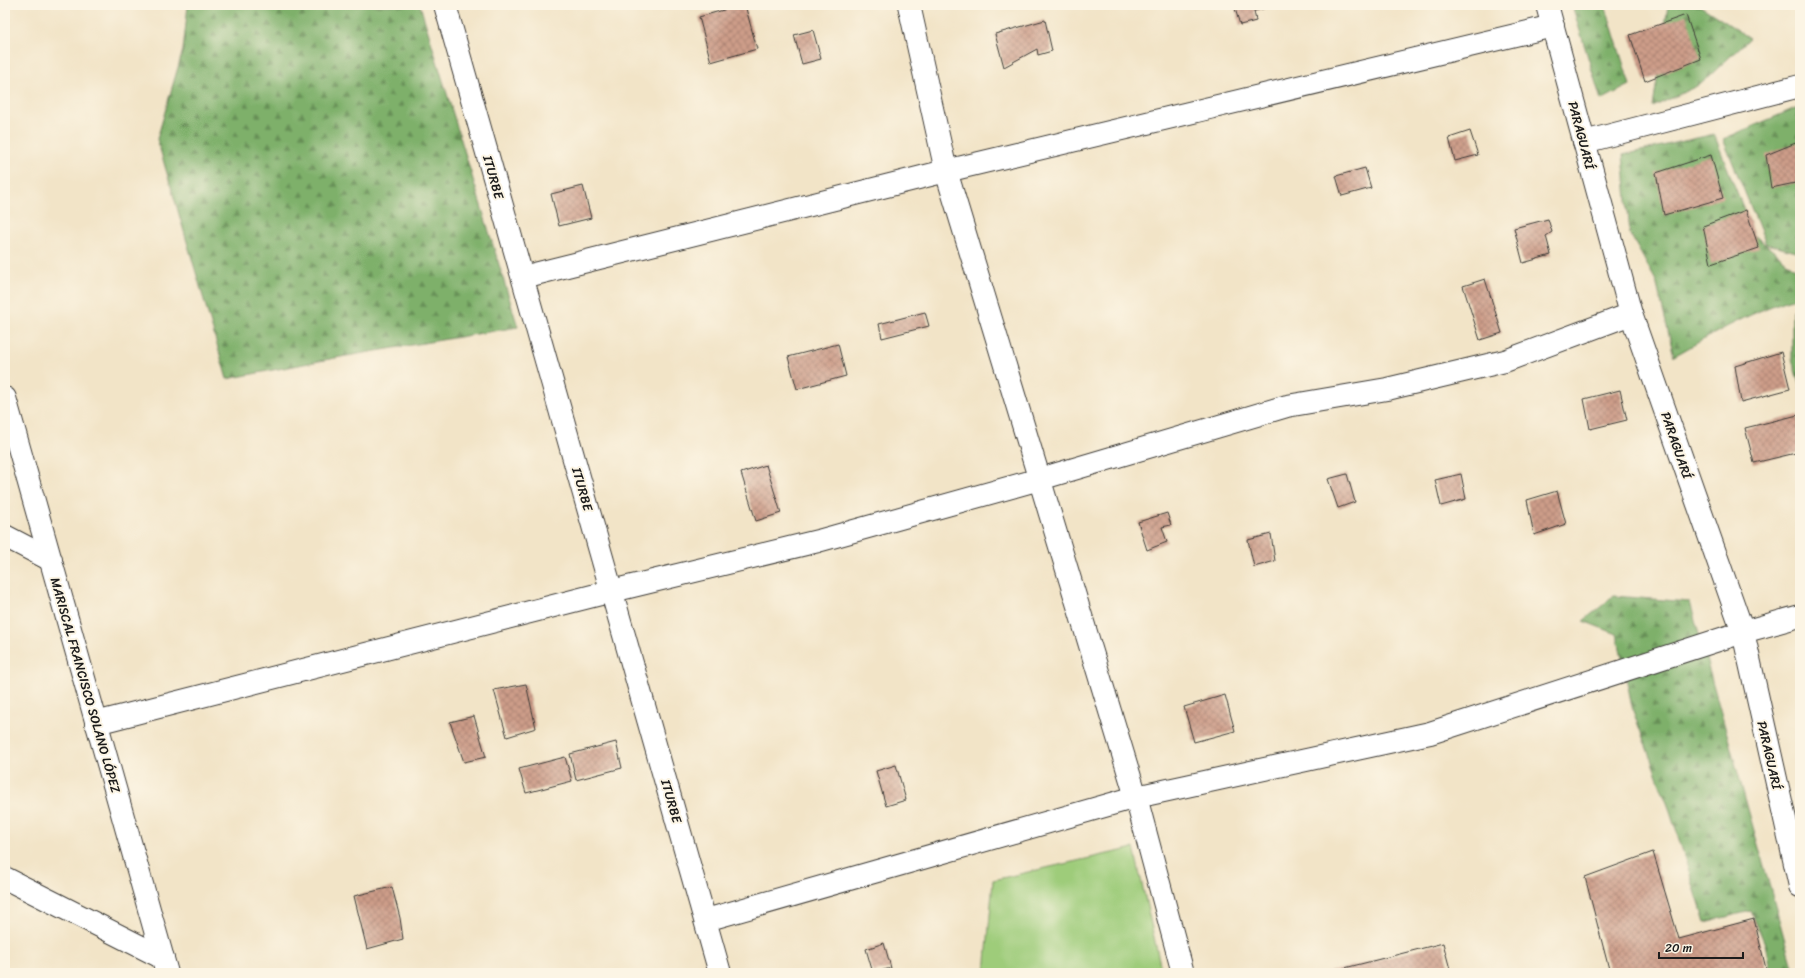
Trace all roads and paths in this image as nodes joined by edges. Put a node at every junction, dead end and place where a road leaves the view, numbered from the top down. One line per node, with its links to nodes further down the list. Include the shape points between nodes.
1 (445, 5): 8 (street, ITURBE)
2 (909, 5): 7 (street)
3 (1547, 5): 4 (street, PARAGUARÍ)
4 (1553, 26): 6 (street, PARAGUARÍ); 7 (street)
5 (1800, 86): 6 (street)
6 (1584, 142): 9 (street, PARAGUARÍ)
7 (946, 171): 8 (street); 11 (street)
8 (523, 277): 14 (street, ITURBE)
9 (1631, 314): 11 (street, via 1505,361 1387,389 1287,406); 16 (street, PARAGUARÍ)
10 (5, 398): 13 (street, MARISCAL FRANCISCO SOLANO LÓPEZ)
11 (1040, 479): 14 (street, via 818,541); 18 (street)
12 (5, 536): 13 (street)
13 (51, 560): 17 (street, MARISCAL FRANCISCO SOLANO LÓPEZ)
14 (612, 591): 17 (street); 21 (street, ITURBE)
15 (1800, 616): 16 (street)
16 (1743, 632): 18 (street, via 1430,733); 20 (street, PARAGUARÍ)
17 (96, 723): 22 (street, MARISCAL FRANCISCO SOLANO LÓPEZ)
18 (1136, 797): 21 (street); 24 (street)
19 (5, 878): 22 (street)
20 (1800, 886)
21 (706, 920): 23 (street, ITURBE)
22 (165, 966)
23 (720, 973)
24 (1183, 973)

